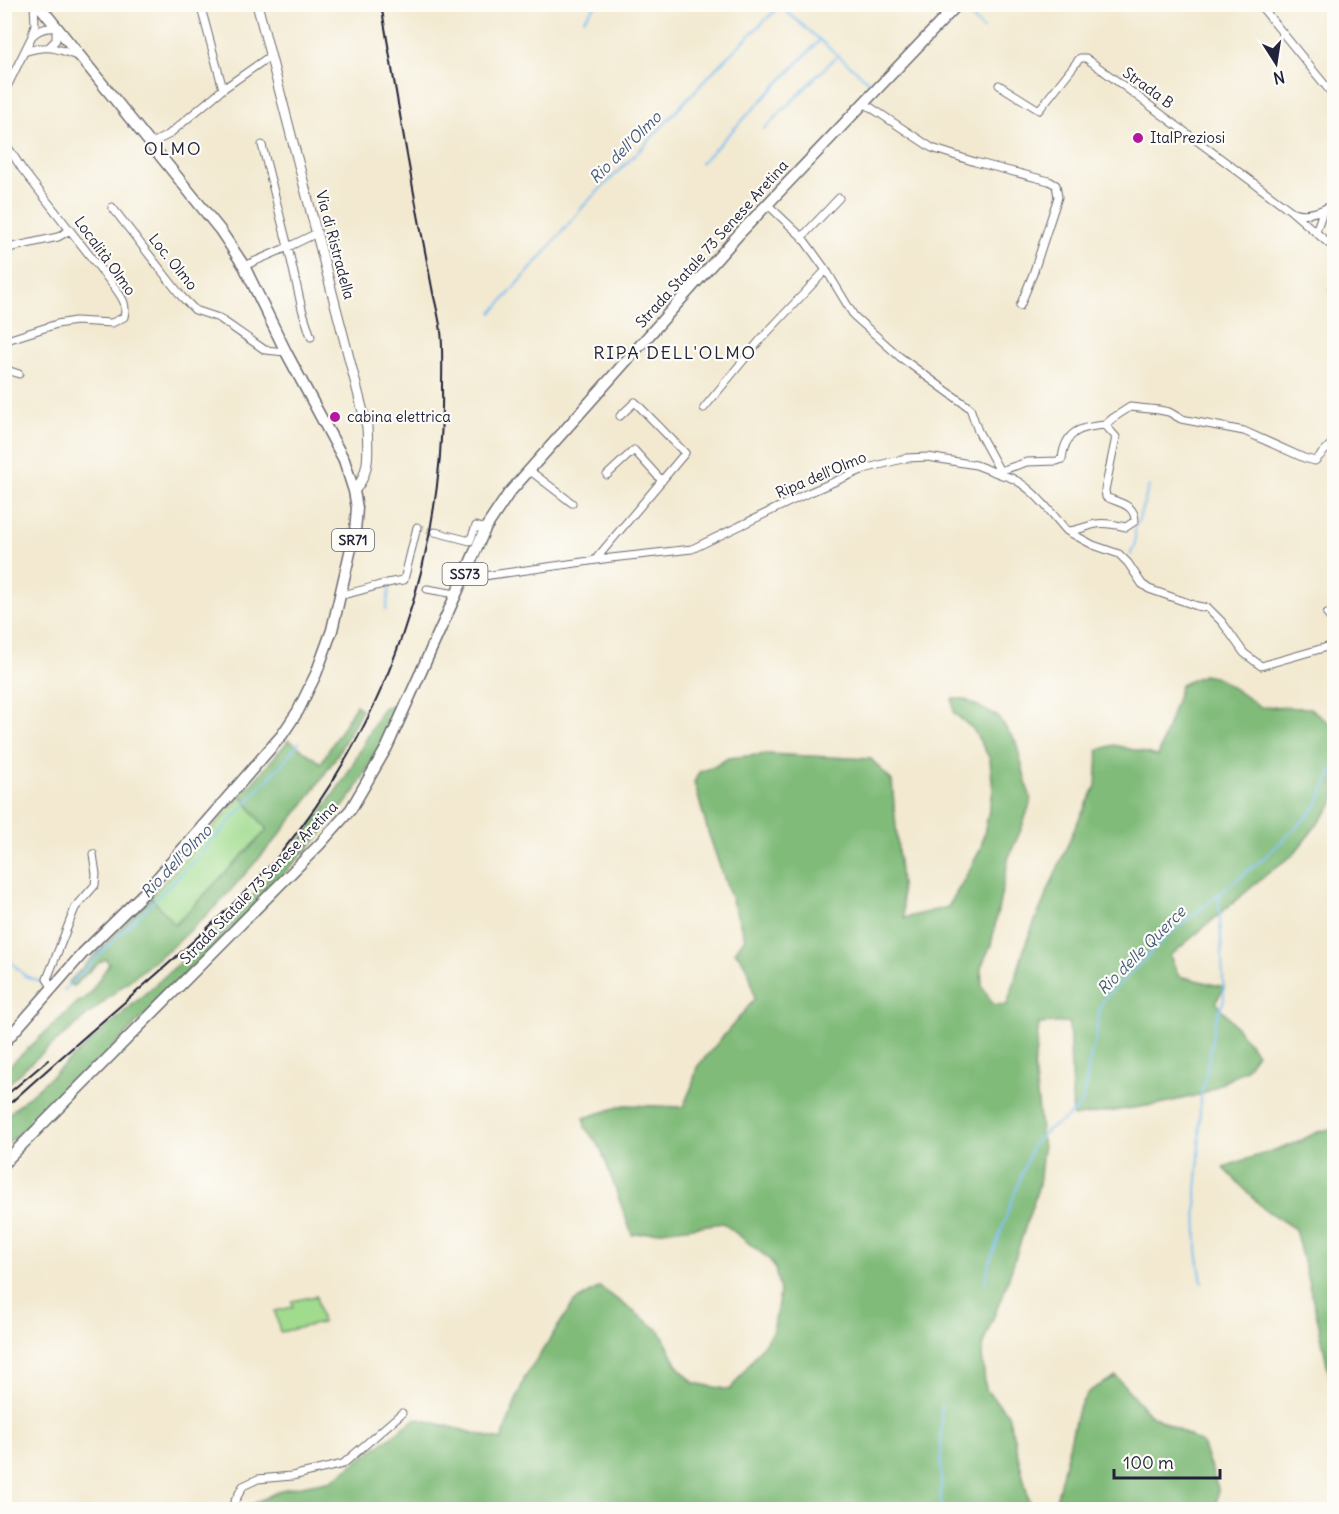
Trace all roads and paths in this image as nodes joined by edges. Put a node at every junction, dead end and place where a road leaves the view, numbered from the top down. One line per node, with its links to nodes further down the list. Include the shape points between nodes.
1 (36, 4): 6 (main road, SR71); 7 (street)
2 (200, 4): 13 (street)
3 (258, 4): 10 (street, Via di Ristradella)
4 (1259, 4): 15 (street)
5 (958, 8): 16 (main road, Strada Statale 73 Senese Aretina / SS73)
6 (56, 28): 7 (street, via 40,29); 8 (street, via 56,40); 11 (main road, SR71)
7 (32, 36): 9 (street)
8 (49, 47): 9 (street); 11 (street)
9 (24, 52): 14 (street)
10 (270, 56): 13 (street); 28 (street, Via di Ristradella)
11 (80, 57): 18 (main road, SR71)
12 (999, 85): 24 (street, Strada B, via 1039,110 1080,58 1086,57)
13 (224, 89): 18 (street, via 168,135)
14 (4, 93)
15 (1335, 96)
16 (864, 103): 21 (main road, Strada Statale 73 Senese Aretina / SS73); 37 (street, via 932,148 1056,185 1058,197)
17 (4, 141): 26 (street, Località Olmo)
18 (150, 144): 33 (main road, SR71)
19 (262, 145): 30 (street)
20 (838, 198): 29 (street)
21 (767, 204): 29 (street); 47 (main road, Strada Statale 73 Senese Aretina / SS73)
22 (1335, 204): 25 (street)
23 (112, 207): 40 (street, Loc. Olmo, via 195,310 219,318 265,350)
24 (1290, 210): 25 (street, via 1299,214); 27 (street, Strada B)
25 (1323, 211): 27 (street)
26 (70, 230): 32 (street, via 58,237); 39 (street, Località Olmo, via 123,299 124,317 112,324 57,324)
27 (1316, 232): 31 (street, Strada B)
28 (316, 233): 30 (street); 51 (street, Via di Ristradella, via 367,427 368,460 361,484)
29 (802, 237): 34 (street)
30 (288, 247): 33 (street); 38 (street)
31 (1335, 248)
32 (4, 249)
33 (244, 266): 40 (main road, SR71)
34 (826, 270): 43 (street); 48 (street, via 854,316 900,357 970,408)
35 (1335, 285): 36 (street)
36 (1335, 290)
37 (1020, 306)
38 (311, 337)
39 (4, 341)
40 (286, 352): 51 (main road, SR71, via 344,460)
41 (4, 369): 42 (street)
42 (19, 374)
43 (704, 408)
44 (620, 416): 50 (street, via 635,402 685,453)
45 (1105, 425): 46 (street, via 1131,407 1159,410 1180,419 1244,431 1315,461); 48 (street, via 1075,431 1066,441 1062,459 1027,462); 55 (street, via 1116,437 1106,497 1131,507 1135,521 1126,527 1098,523)
46 (1335, 441)
47 (529, 470): 52 (street); 54 (main road, Strada Statale 73 Senese Aretina / SS73)
48 (1001, 473): 55 (street, Ripa dell'Olmo, via 1042,501); 57 (street, Ripa dell'Olmo, via 928,457 906,458 864,469 808,492 692,549)
49 (607, 475): 50 (street, via 634,450)
50 (662, 481): 57 (street)
51 (354, 491): 61 (main road, SR71, via 355,531)
52 (572, 503)
53 (417, 527): 61 (street, via 404,580)
54 (484, 529): 56 (street, via 476,526 470,541); 58 (main road, Strada Statale 73 Senese Aretina / SS73)
55 (1067, 531): 64 (street, via 1119,554 1149,589 1208,608 1244,653 1261,666)
56 (435, 532)
57 (595, 560): 58 (street, Ripa dell'Olmo)
58 (463, 579): 60 (main road, Strada Statale 73 Senese Aretina / SS73)
59 (427, 588): 60 (street)
60 (456, 594): 70 (main road, Strada Statale 73 Senese Aretina / SS73, via 387,747 351,809)
61 (340, 595): 66 (main road, SR71, via 316,674 282,735 147,890)
62 (1327, 614): 63 (street)
63 (1335, 624)
64 (1335, 645)
65 (93, 854): 66 (street, via 95,885 75,908 47,979)
66 (52, 987): 67 (main road, SR71)
67 (42, 998): 68 (main road, SR71); 69 (main road, SR71)
68 (4, 1034)
69 (4, 1043)
70 (4, 1163)
71 (402, 1413): 72 (street, via 343,1464 258,1479 243,1486)
72 (230, 1509)

